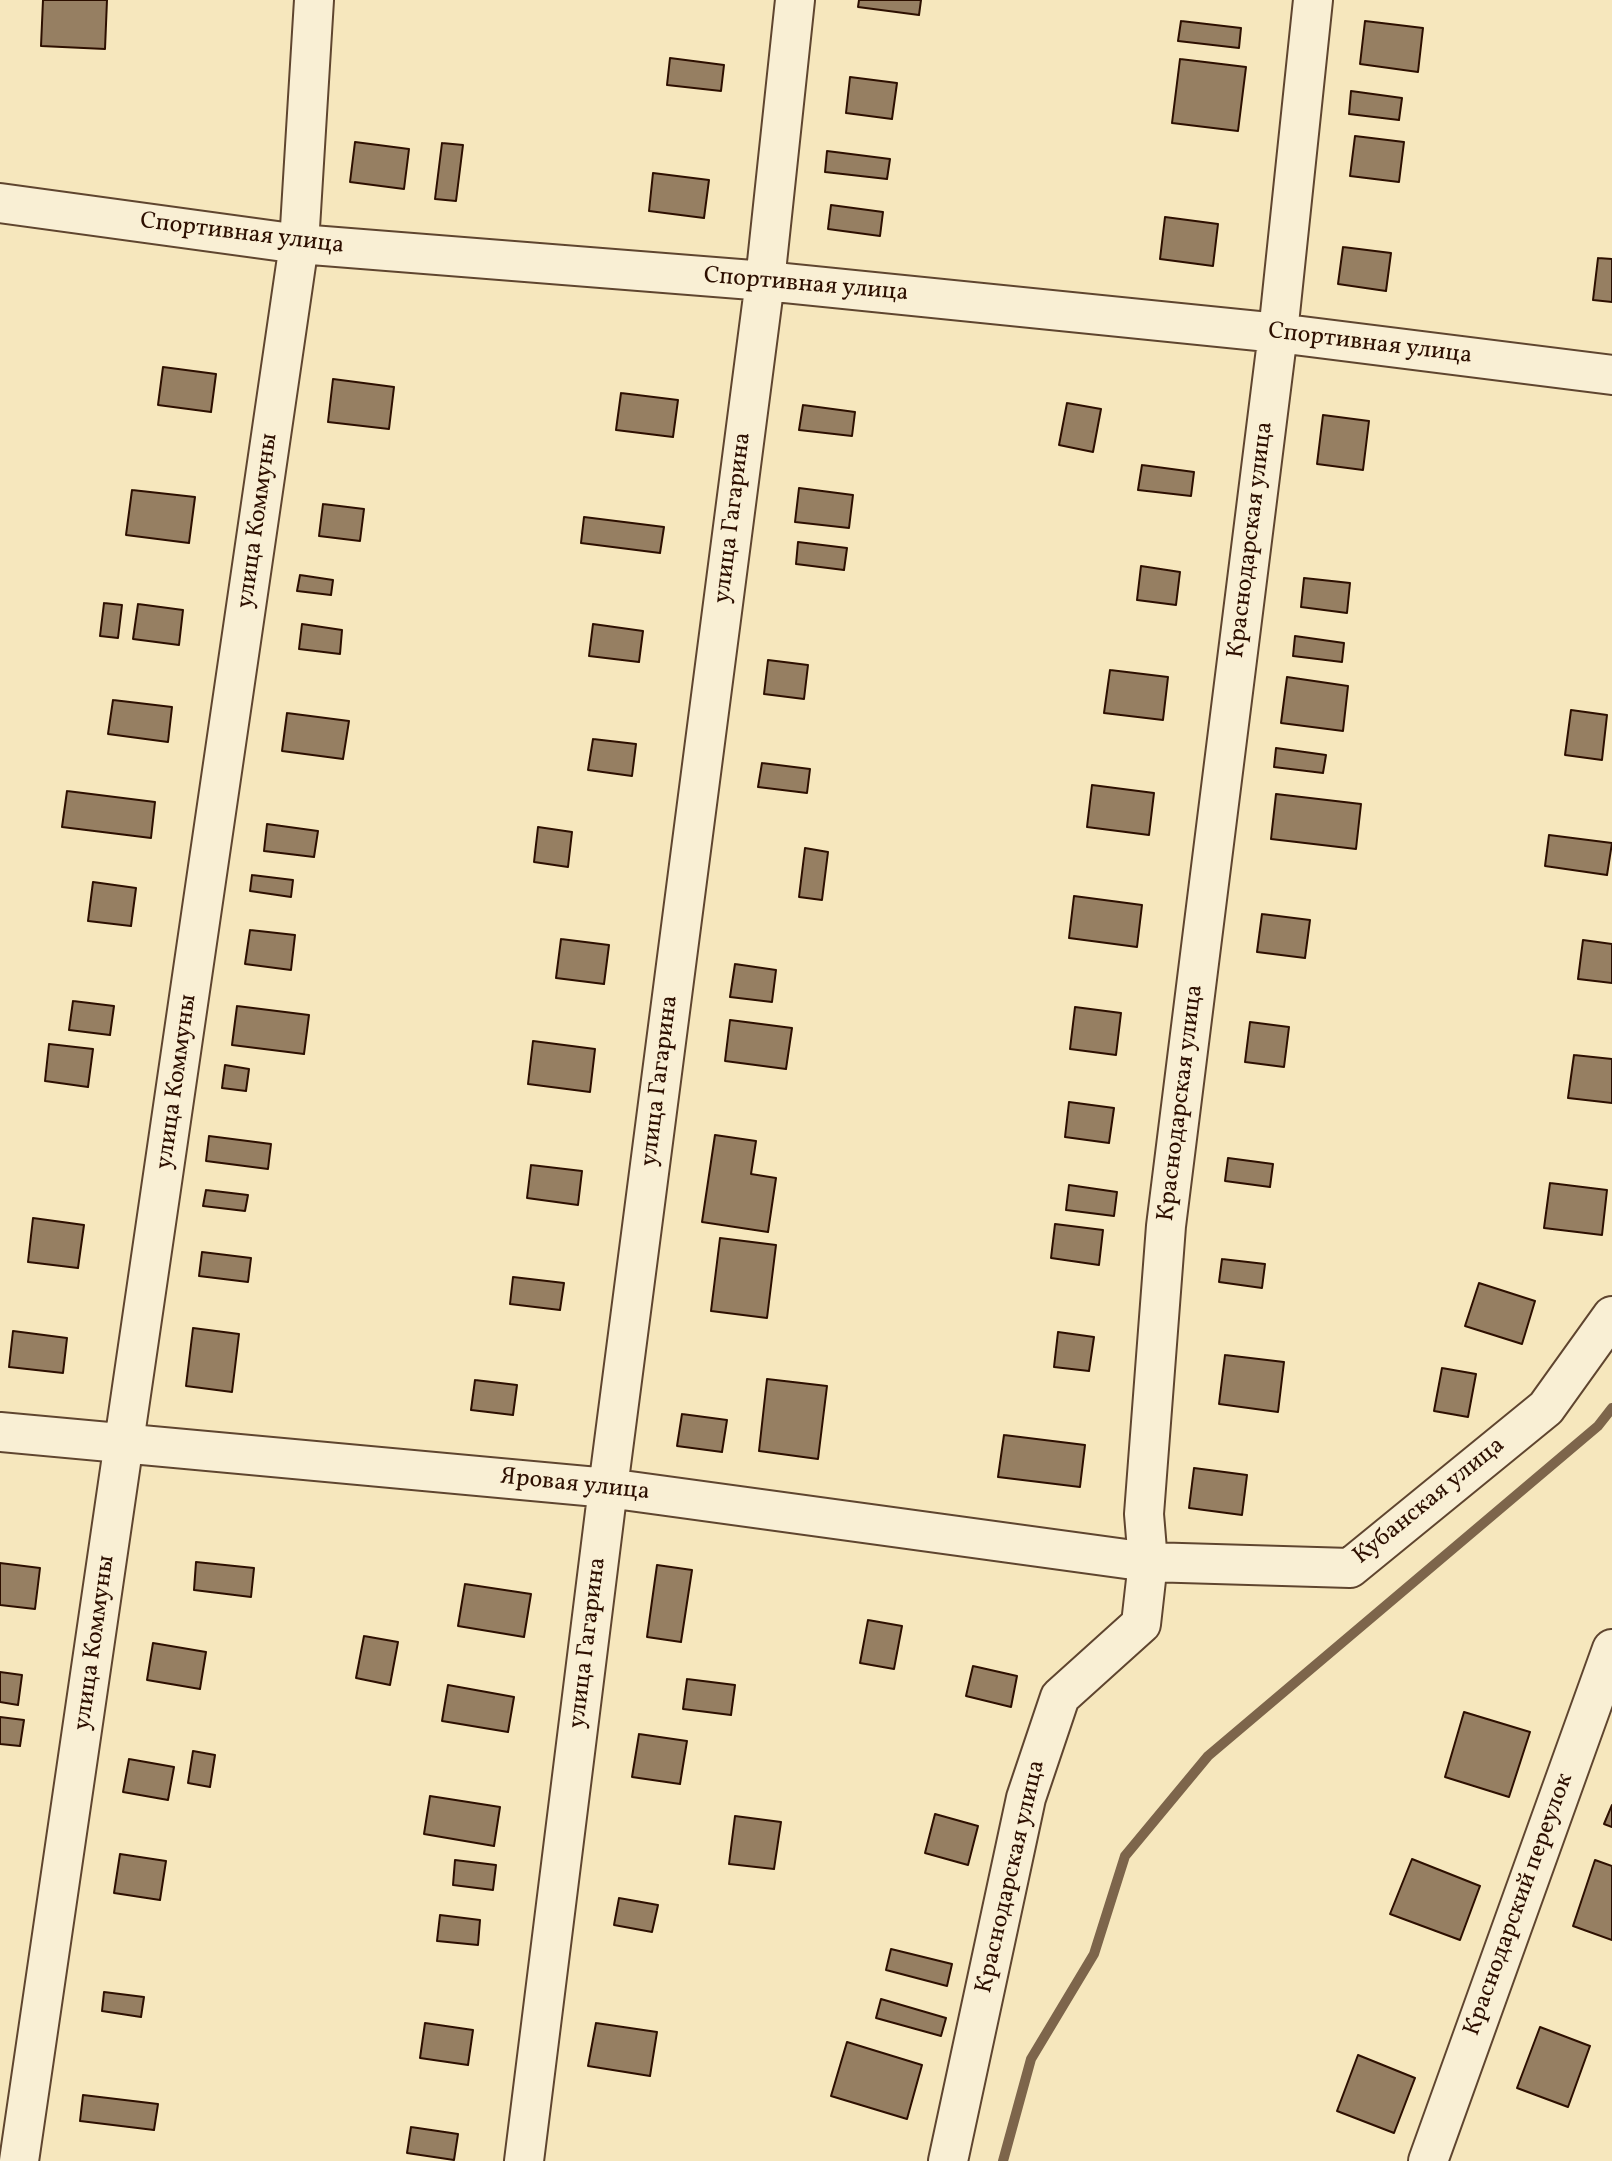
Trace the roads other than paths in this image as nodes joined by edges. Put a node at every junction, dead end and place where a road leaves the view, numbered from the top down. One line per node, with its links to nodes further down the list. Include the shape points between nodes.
1 (314, 0): 5 (street, улица Коммуны)
2 (794, 0): 6 (street, улица Гагарина)
3 (1313, 0): 7 (street, Краснодарская улица)
4 (0, 203): 5 (street, Спортивная улица)
5 (299, 244): 6 (street, Спортивная улица); 11 (street, улица Коммуны)
6 (765, 281): 7 (street, Спортивная улица); 12 (street, улица Гагарина)
7 (1278, 333): 8 (street, Спортивная улица); 13 (street, Краснодарская улица, via 1166,1226 1144,1514)
8 (1612, 374)
9 (1612, 1316): 13 (street, Кубанская улица, via 1546,1408 1350,1567)
10 (0, 1432): 11 (street, Яровая улица)
11 (125, 1444): 12 (street, Яровая улица); 15 (street, улица Коммуны)
12 (608, 1488): 13 (street, Яровая улица); 16 (street, улица Гагарина)
13 (1148, 1562): 17 (street, Краснодарская улица, via 1142,1623 1060,1697 1027,1798)
14 (1612, 1649): 18 (street, Краснодарский переулок)
15 (19, 2161)
16 (524, 2161)
17 (948, 2161)
18 (1428, 2161)

